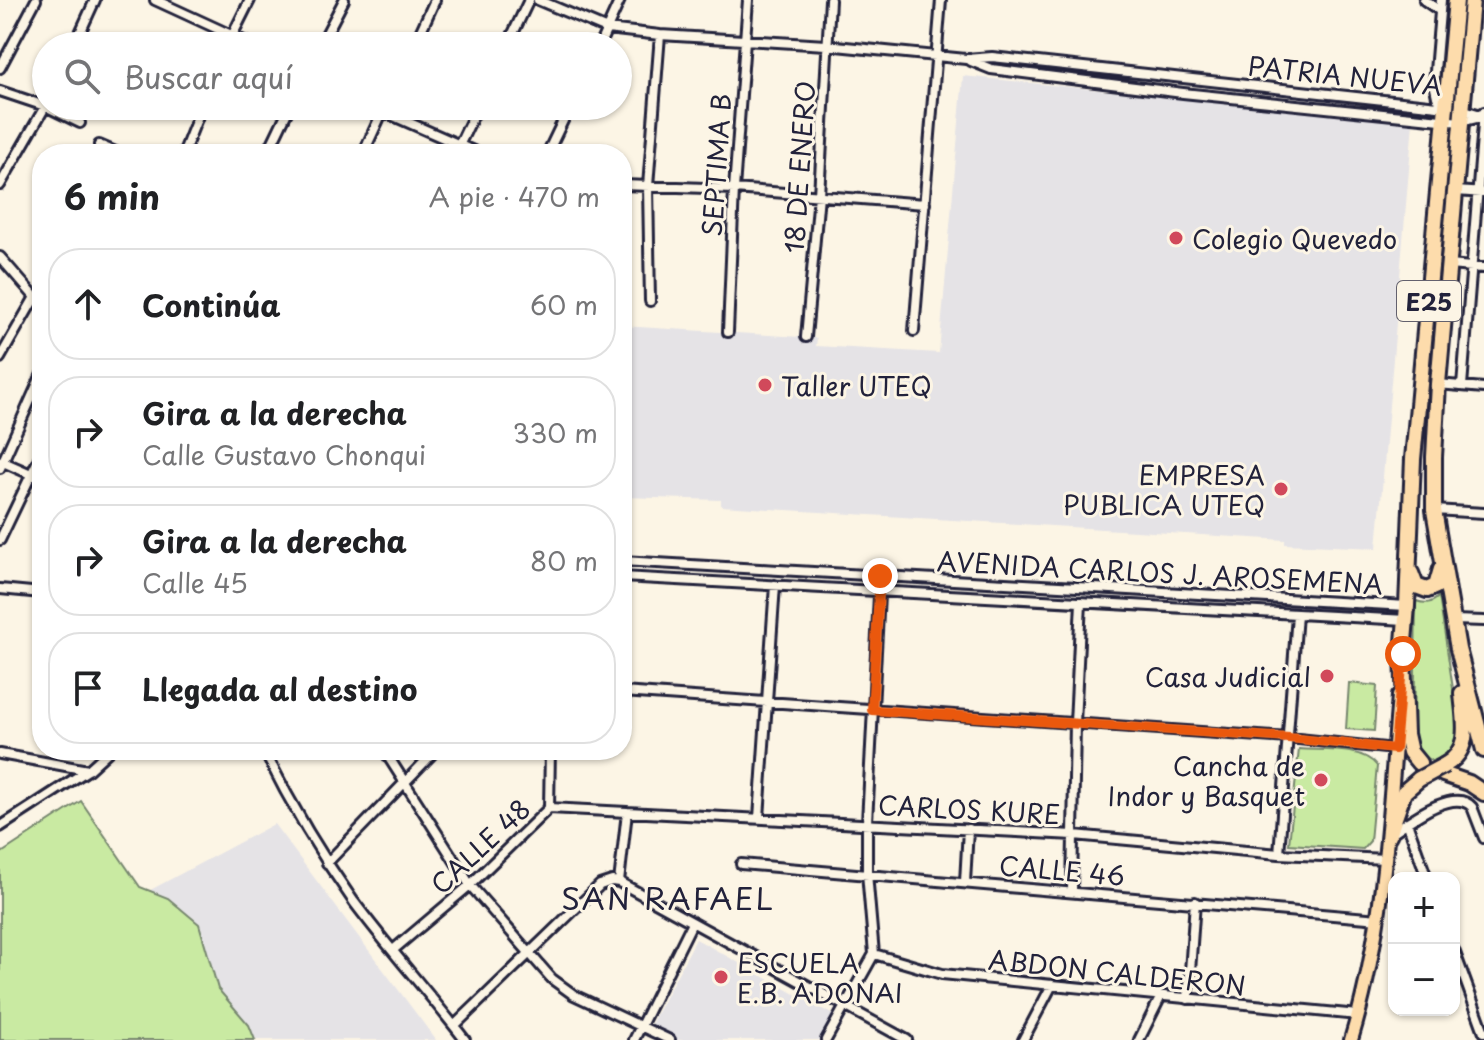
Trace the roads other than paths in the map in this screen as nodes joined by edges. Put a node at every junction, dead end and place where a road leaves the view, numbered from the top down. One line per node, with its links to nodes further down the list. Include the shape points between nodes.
1 (36, 0): 31 (street)
2 (95, 0): 19 (street)
3 (155, 0): 20 (street)
4 (250, 0): 21 (street)
5 (344, 0): 22 (street)
6 (435, 0): 23 (street)
7 (529, 0): 24 (street)
8 (538, 0): 18 (street, PATRIA NUEVA)
9 (620, 0): 18 (street)
10 (748, 0): 27 (street, SEPTIMA B)
11 (830, 0): 28 (street, 18 DE ENERO)
12 (941, 0): 29 (street)
13 (1424, 0): 17 (street)
14 (1441, 0): 17 (street)
15 (1456, 0): 34 (highway, E25)
16 (1472, 0): 34 (highway, E25)
17 (1440, 11): 34 (street, via 1434,83 1437,97)
18 (607, 29): 25 (street); 26 (street, PATRIA NUEVA)
19 (80, 32)
20 (225, 32)
21 (234, 32)
22 (327, 32)
23 (420, 32)
24 (514, 32)
25 (606, 32)
26 (660, 35): 27 (street, PATRIA NUEVA); 53 (street)
27 (744, 40): 28 (street, PATRIA NUEVA); 54 (street, SEPTIMA B)
28 (826, 45): 29 (street, PATRIA NUEVA); 57 (street, 18 DE ENERO)
29 (938, 55): 30 (street, PATRIA NUEVA); 58 (street)
30 (966, 59): 34 (street, PATRIA NUEVA, via 992,57); 34 (street, PATRIA NUEVA, via 991,69 1183,93)
31 (0, 68)
32 (0, 91): 33 (street)
33 (32, 101)
34 (1453, 114): 35 (street, PATRIA NUEVA); 55 (highway, E25); 80 (highway, E25, via 1411,496)
35 (1484, 114): 56 (street)
36 (38, 120): 51 (street)
37 (74, 120): 44 (street)
38 (196, 120): 45 (street)
39 (283, 120): 46 (street)
40 (379, 120): 47 (street)
41 (404, 120): 48 (street)
42 (471, 120): 49 (street)
43 (563, 120): 50 (street)
44 (80, 123)
45 (187, 144)
46 (272, 144)
47 (368, 144)
48 (446, 144)
49 (460, 144)
50 (552, 144)
51 (0, 185)
52 (632, 185): 53 (street)
53 (648, 186): 54 (street); 64 (street)
54 (734, 189): 57 (street); 67 (street, SEPTIMA B)
55 (1456, 191): 56 (street); 60 (highway, E25)
56 (1481, 193): 61 (street)
57 (819, 195): 58 (street); 68 (street, 18 DE ENERO)
58 (925, 204): 66 (street)
59 (0, 257): 63 (street)
60 (1449, 265): 61 (street); 70 (highway, E25)
61 (1471, 267): 62 (street); 71 (street)
62 (1484, 268)
63 (32, 294)
64 (650, 301)
65 (32, 302): 69 (street)
66 (914, 331)
67 (728, 332)
68 (806, 337)
69 (0, 358)
70 (1438, 384): 71 (street); 76 (highway, E25)
71 (1462, 386): 72 (street)
72 (1484, 388)
73 (32, 396): 74 (street)
74 (1, 463): 75 (street)
75 (31, 474): 78 (street)
76 (1434, 510): 77 (street); 79 (highway, E25)
77 (1484, 513)
78 (0, 540)
79 (1442, 559): 80 (highway, via 1439,582 1427,590 1416,586); 91 (highway, E25)
80 (1409, 561): 89 (highway, E25)
81 (632, 562): 82 (street, AVENIDA CARLOS J. AROSEMENA)
82 (880, 576): 86 (street); 89 (street, AVENIDA CARLOS J. AROSEMENA)
83 (632, 578): 84 (street, AVENIDA CARLOS J. AROSEMENA)
84 (775, 585): 86 (street, AVENIDA CARLOS J. AROSEMENA); 96 (street)
85 (0, 589): 87 (street)
86 (878, 591): 88 (street, AVENIDA CARLOS J. AROSEMENA); 97 (street)
87 (32, 592)
88 (1081, 602): 90 (street, AVENIDA CARLOS J. AROSEMENA); 98 (street)
89 (1407, 613): 90 (street, AVENIDA CARLOS J. AROSEMENA); 94 (highway, E25)
90 (1297, 614): 99 (street)
91 (1452, 620): 92 (street); 93 (highway, E25)
92 (1484, 621)
93 (1458, 649): 101 (highway, E25); 112 (highway, via 1465,738)
94 (1403, 654): 100 (main road); 110 (highway, via 1406,734)
95 (632, 693): 96 (street)
96 (766, 703): 97 (street); 117 (street)
97 (872, 710): 98 (street); 118 (street)
98 (1075, 723): 99 (street); 123 (street)
99 (1289, 738): 100 (street); 126 (street)
100 (1395, 749): 124 (main road)
101 (1484, 750)
102 (0, 754): 103 (street)
103 (32, 760)
104 (33, 760): 111 (street)
105 (99, 760): 111 (street)
106 (269, 760): 128 (street)
107 (391, 760): 113 (street)
108 (427, 760): 113 (street)
109 (550, 760): 115 (street, CALLE 48)
110 (1419, 763)
111 (88, 770): 121 (street)
112 (1444, 770): 114 (highway); 124 (highway, bridge, via 1419,779 1404,792)
113 (406, 782): 128 (street); 134 (street)
114 (1484, 793)
115 (549, 808): 116 (street, CARLOS KURE); 134 (street, CALLE 48)
116 (627, 812): 117 (street, CARLOS KURE); 132 (street)
117 (759, 818): 118 (street, CARLOS KURE)
118 (867, 822): 122 (street, CARLOS KURE); 131 (street)
119 (1407, 822): 120 (street, via 1461,800 1469,802); 124 (street); 130 (street)
120 (1482, 824): 125 (street)
121 (0, 827)
122 (968, 829): 123 (street, CARLOS KURE); 133 (street)
123 (1074, 835): 126 (street, CARLOS KURE); 135 (street)
124 (1389, 835): 127 (main road)
125 (1484, 838)
126 (1279, 854): 127 (street, CARLOS KURE)
127 (1386, 859): 137 (main road)
128 (327, 863): 139 (street)
129 (741, 864): 131 (street, CALLE 46)
130 (1425, 872)
131 (867, 873): 133 (street, CALLE 46); 141 (street)
132 (619, 882): 138 (street); 140 (street, via 600,885)
133 (965, 882): 135 (street, CALLE 46)
134 (470, 885): 139 (street, CALLE 48); 140 (street)
135 (1072, 891): 136 (street, CALLE 46)
136 (1195, 902): 137 (street, CALLE 46); 145 (street)
137 (1379, 919): 147 (main road)
138 (692, 923): 146 (street); 148 (street)
139 (393, 950): 149 (street)
140 (529, 954): 148 (street, via 574,995); 149 (street)
141 (874, 954): 143 (street, ABDON CALDERON, via 942,974); 146 (street)
142 (1460, 966): 150 (street)
143 (1052, 985): 144 (street, ABDON CALDERON); 156 (street)
144 (1161, 996): 145 (street, ABDON CALDERON); 157 (street)
145 (1188, 999): 147 (street, ABDON CALDERON)
146 (844, 1007): 154 (street); 155 (street)
147 (1358, 1015): 158 (main road)
148 (640, 1024): 152 (street); 153 (street)
149 (454, 1026): 151 (street)
150 (1484, 1032)
151 (465, 1040)
152 (634, 1040)
153 (670, 1040)
154 (826, 1040)
155 (907, 1040)
156 (1023, 1040)
157 (1139, 1040)
158 (1351, 1040)

